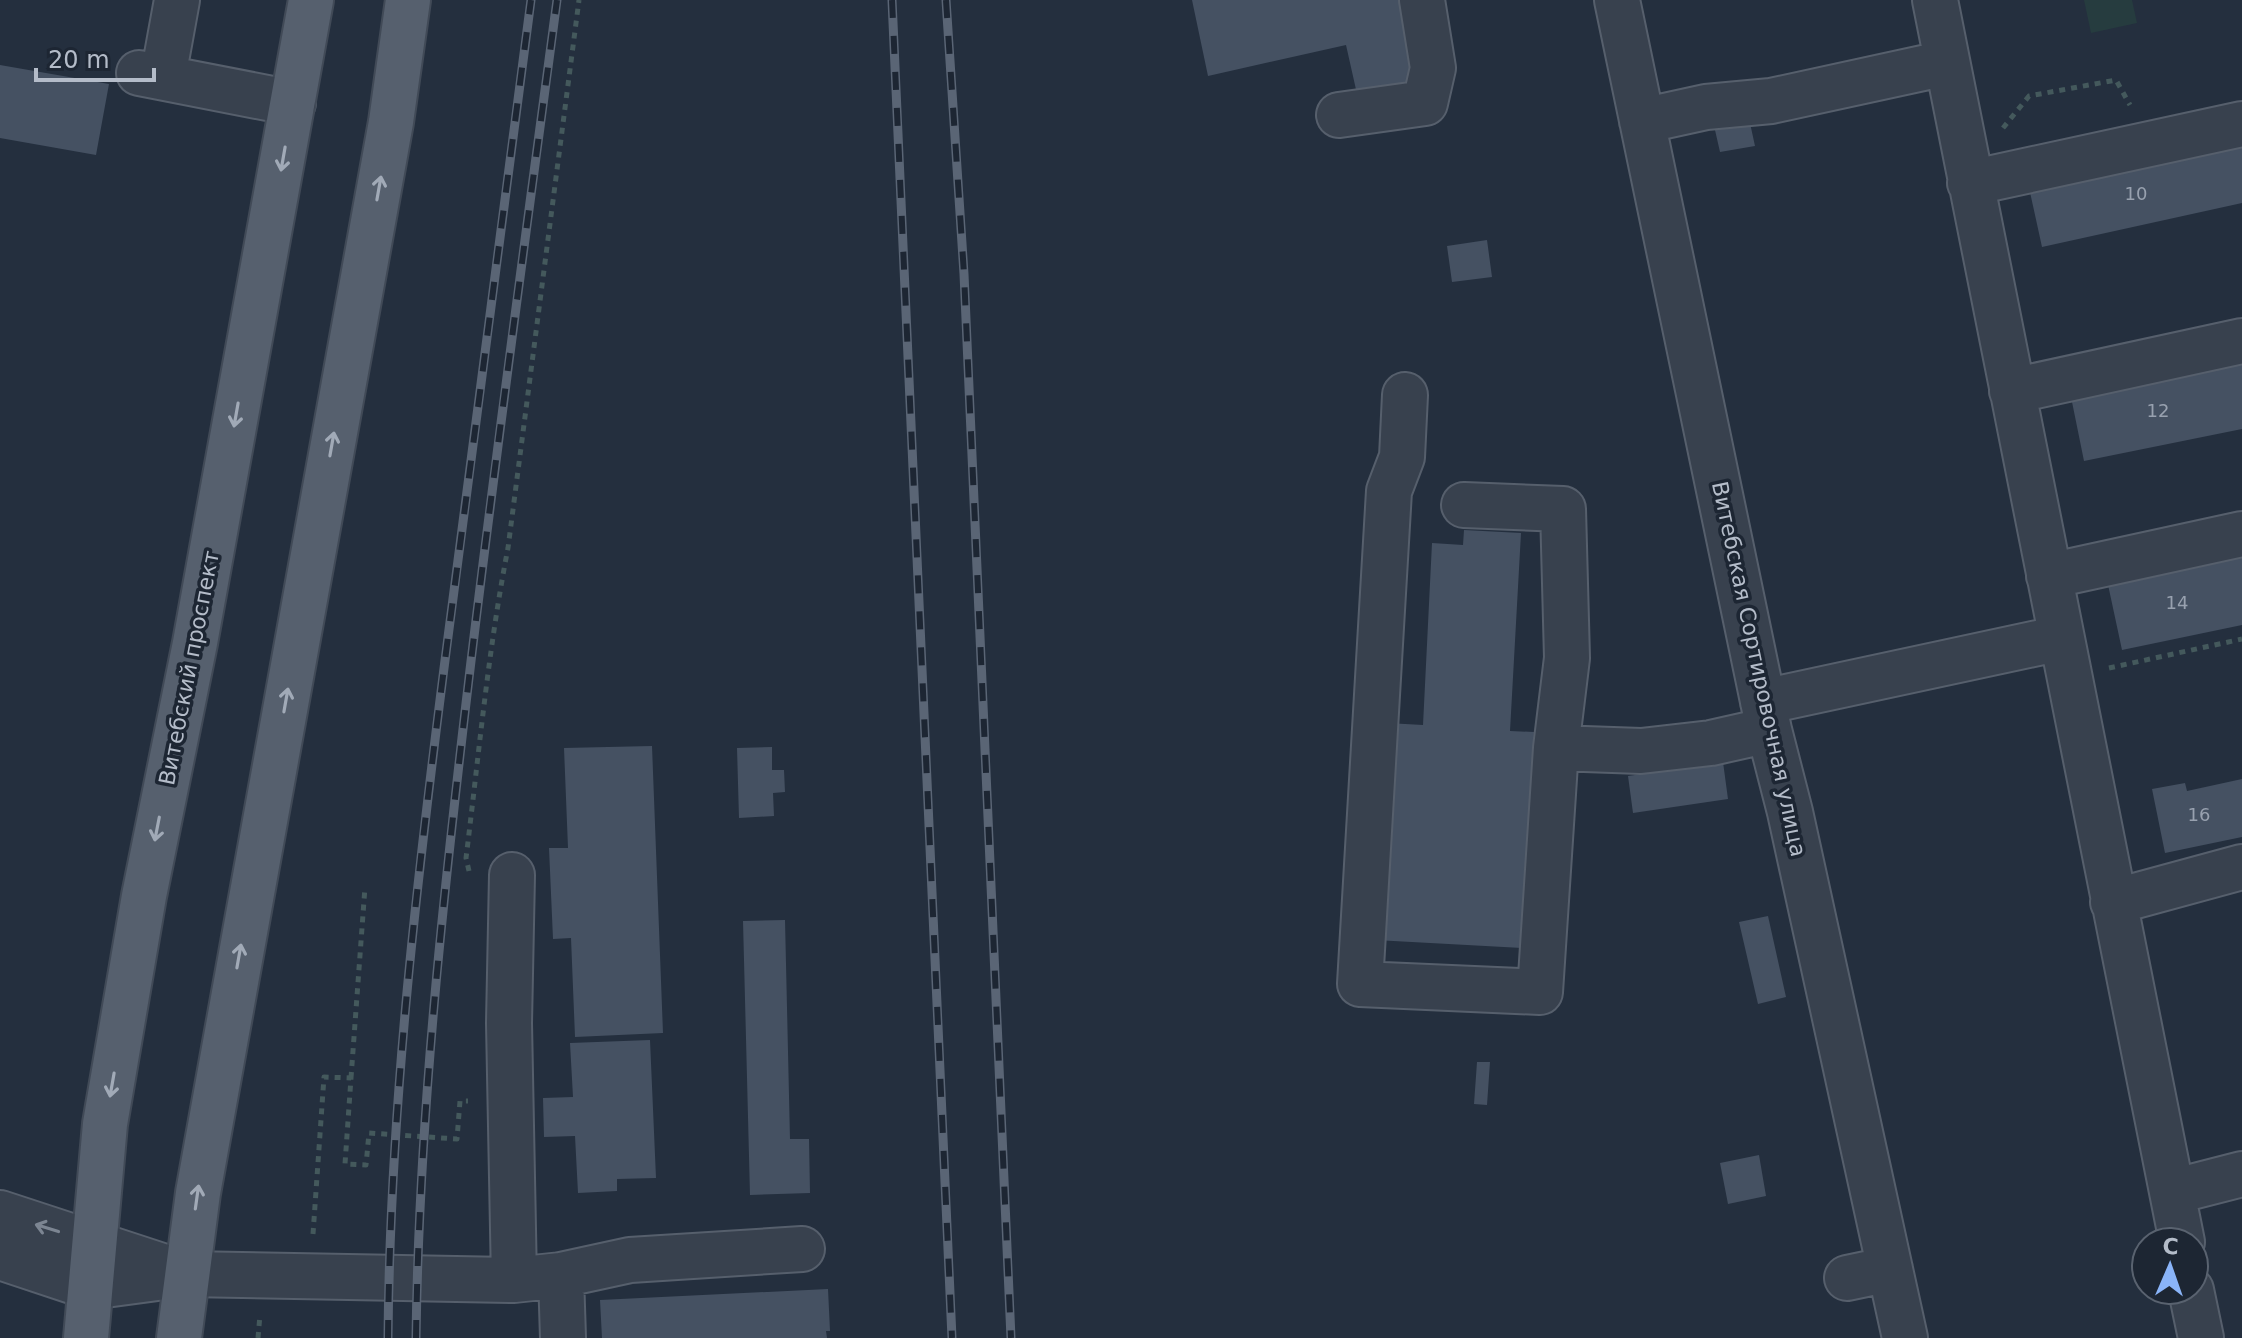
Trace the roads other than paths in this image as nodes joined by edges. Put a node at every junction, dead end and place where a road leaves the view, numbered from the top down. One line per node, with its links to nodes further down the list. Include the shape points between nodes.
1 (177, 0): 8 (street, via 151,75)
2 (311, 0): 8 (main road, Витебский проспект)
3 (408, 0): 33 (main road, one-way to 3, via 223,1047 391,122)
4 (1422, 0): 9 (street, via 1433,68 1425,103)
5 (1617, 0): 10 (street, Витебская Сортировочная улица)
6 (1935, 0): 7 (street)
7 (1946, 63): 10 (street, via 1771,101 1706,107); 12 (street)
8 (293, 103): 29 (main road, Витебский проспект, one-way to 29, via 144,896 105,1124)
9 (1339, 115)
10 (1642, 121): 20 (street, Витебская Сортировочная улица)
11 (2242, 124): 12 (street, via 2153,144)
12 (1967, 170): 14 (street)
13 (2242, 341): 14 (street)
14 (2012, 391): 18 (street)
15 (1405, 395): 21 (street, via 1402,457 1389,491 1360,984 1540,992)
16 (1464, 505): 21 (street, via 1563,509 1567,658)
17 (2242, 534): 18 (street)
18 (2049, 576): 19 (street)
19 (2065, 658): 20 (street); 24 (street)
20 (1766, 716): 21 (street, via 1711,743 1641,751); 32 (street, Витебская Сортировочная улица)
21 (1556, 748)
22 (2242, 867): 24 (street)
23 (492, 880): 36 (street, via 509,1038)
24 (2113, 902): 26 (street)
25 (2242, 1174): 26 (street)
26 (2172, 1192): 28 (street)
27 (0, 1213): 29 (street, one-way to 27)
28 (2179, 1226)
29 (95, 1242): 33 (street); 37 (main road, Витебский проспект)
30 (802, 1249): 34 (street, via 630,1260)
31 (0, 1257): 37 (street)
32 (1890, 1269): 35 (street); 42 (street, Витебская Сортировочная улица)
33 (187, 1274): 36 (street); 37 (street); 40 (main road)
34 (561, 1275): 36 (street); 41 (street)
35 (1847, 1278)
36 (514, 1280)
37 (90, 1287): 39 (main road, Витебский проспект)
38 (2194, 1306): 43 (street)
39 (86, 1338)
40 (179, 1338)
41 (563, 1338)
42 (1905, 1338)
43 (2201, 1338)

